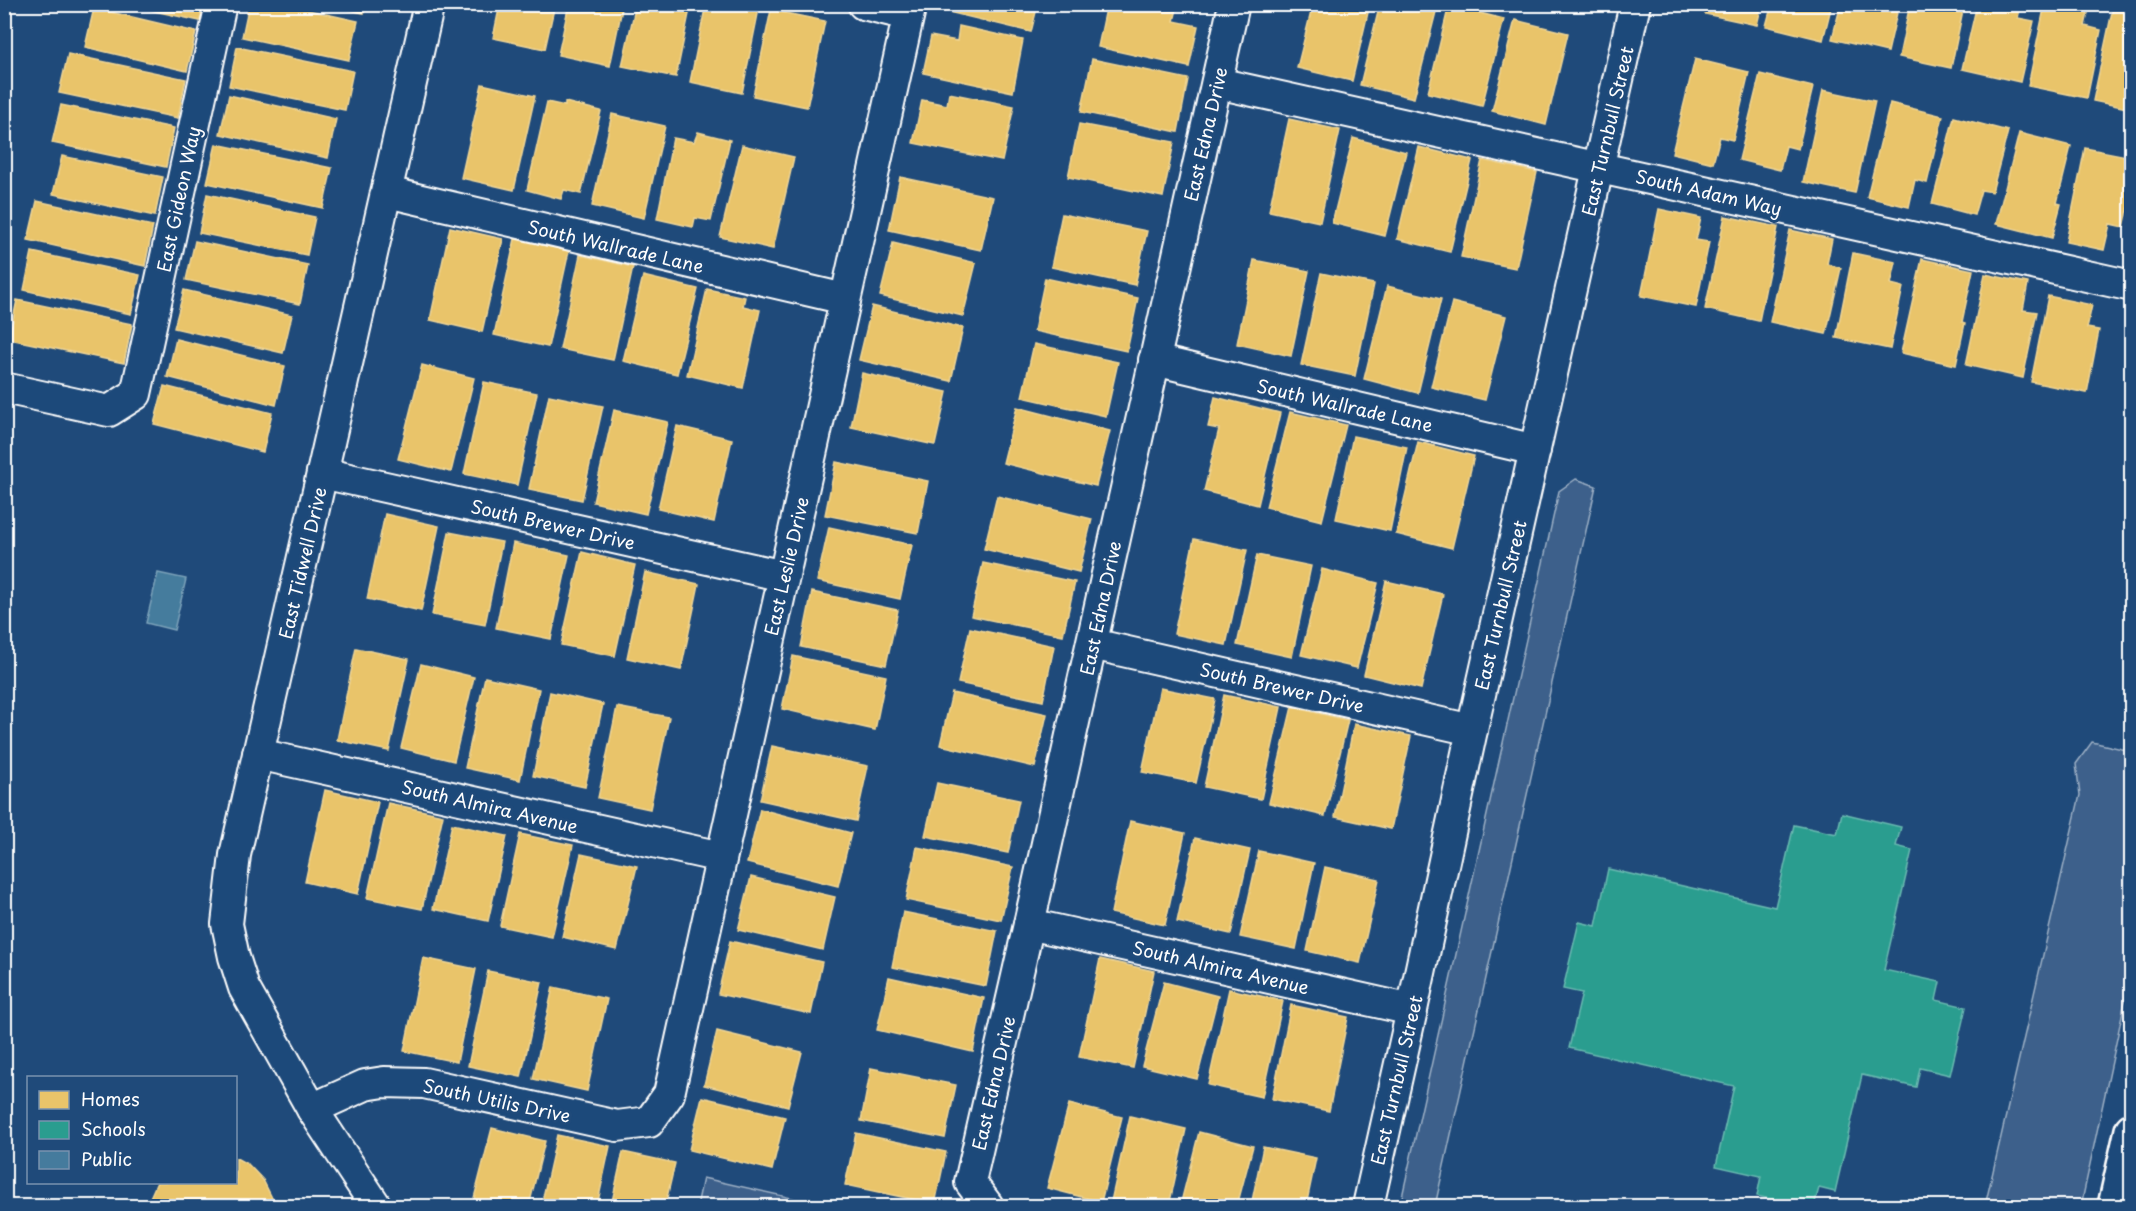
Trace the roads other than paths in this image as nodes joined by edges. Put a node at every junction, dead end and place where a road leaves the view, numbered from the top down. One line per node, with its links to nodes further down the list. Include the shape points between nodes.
1 (221, 4): 13 (street, East Gideon Way, via 136,394 109,411)
2 (429, 4): 9 (street, East Tidwell Drive)
3 (863, 4): 6 (street)
4 (1234, 4): 7 (street, East Edna Drive)
5 (1635, 4): 8 (street, East Turnbull Street)
6 (910, 10): 11 (street, East Leslie Drive)
7 (1217, 83): 8 (street, South Adam Way); 12 (street, East Edna Drive)
8 (1599, 167): 10 (street, South Adam Way); 14 (street, East Turnbull Street)
9 (387, 192): 11 (street, South Wallrade Lane); 15 (street, East Tidwell Drive)
10 (2132, 286)
11 (845, 299): 16 (street, East Leslie Drive)
12 (1154, 360): 14 (street, South Wallrade Lane); 17 (street, East Edna Drive)
13 (4, 388)
14 (1535, 450): 18 (street, East Turnbull Street)
15 (322, 473): 16 (street, South Brewer Drive); 19 (street, East Tidwell Drive)
16 (784, 576): 20 (street, East Leslie Drive)
17 (1092, 644): 18 (street, South Brewer Drive); 21 (street, East Edna Drive)
18 (1472, 730): 22 (street, East Turnbull Street)
19 (258, 754): 20 (street, South Almira Avenue); 23 (street, East Tidwell Drive, via 236,855 227,924 244,988)
20 (721, 857): 24 (street, East Leslie Drive, via 669,1094)
21 (1029, 924): 22 (street, South Almira Avenue); 27 (street, East Edna Drive, via 970,1182)
22 (1412, 1011): 28 (street, East Turnbull Street)
23 (312, 1109): 24 (street, South Utilis Drive, via 365,1085 424,1083 616,1126); 26 (street, East Tidwell Drive)
24 (649, 1122)
25 (2132, 1130): 29 (main road)
26 (376, 1206)
27 (988, 1206)
28 (1368, 1206)
29 (2115, 1206)

